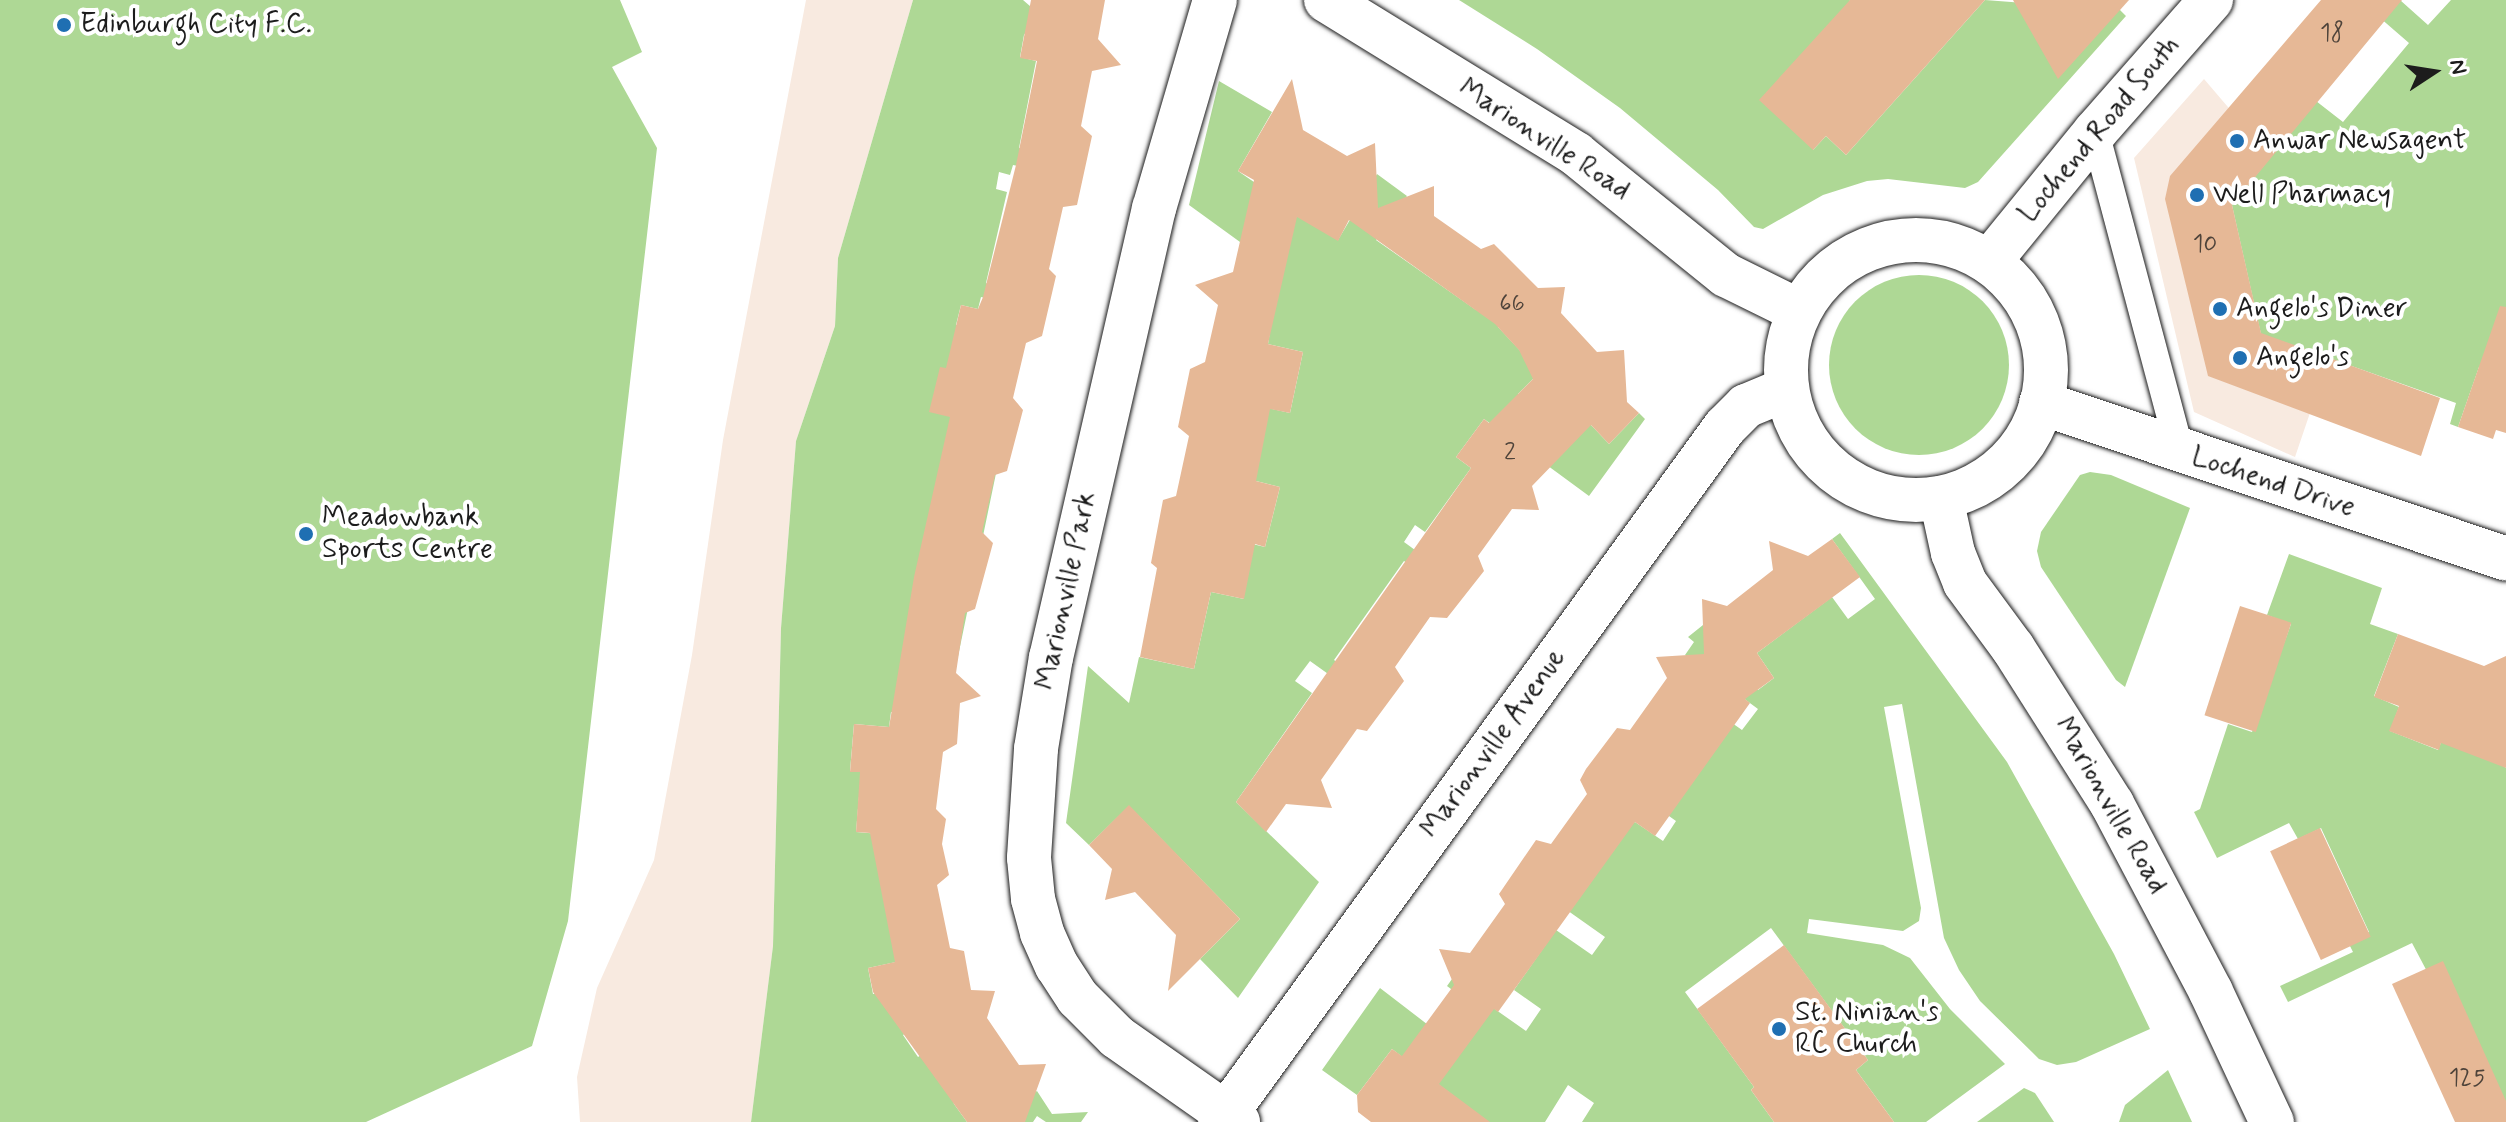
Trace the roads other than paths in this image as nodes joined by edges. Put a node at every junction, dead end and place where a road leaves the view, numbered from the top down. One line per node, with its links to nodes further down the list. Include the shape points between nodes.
1 (1215, 0): 12 (street, Marionville Park, via 1154,208 1051,657 1036,749 1029,858 1042,933 1078,998 1117,1037)
2 (2211, 0): 4 (street, Lochend Road South)
3 (1331, 2): 6 (street, Marionville Road, via 1576,154 1726,275)
4 (2095, 132): 5 (street, Lochend Road South); 9 (lane)
5 (1989, 262): 6 (street, via 1956,245 1919,239 1882,243 1848,258 1820,281); 8 (street, via 2026,300 2038,324 2045,350)
6 (1799, 311): 7 (street, via 1787,349)
7 (1787, 389): 10 (street, via 1809,445 1829,467 1882,496); 12 (street, Marionville Avenue, via 1746,406 1725,427)
8 (2041, 403): 9 (street, Lochend Drive); 10 (street, via 2028,436 2005,465 1975,486)
9 (2180, 452): 11 (street, Lochend Drive)
10 (1941, 498): 13 (street, Marionville Road, via 1965,583 2022,660 2112,804)
11 (2506, 559)
12 (1228, 1119)
13 (2272, 1122)

